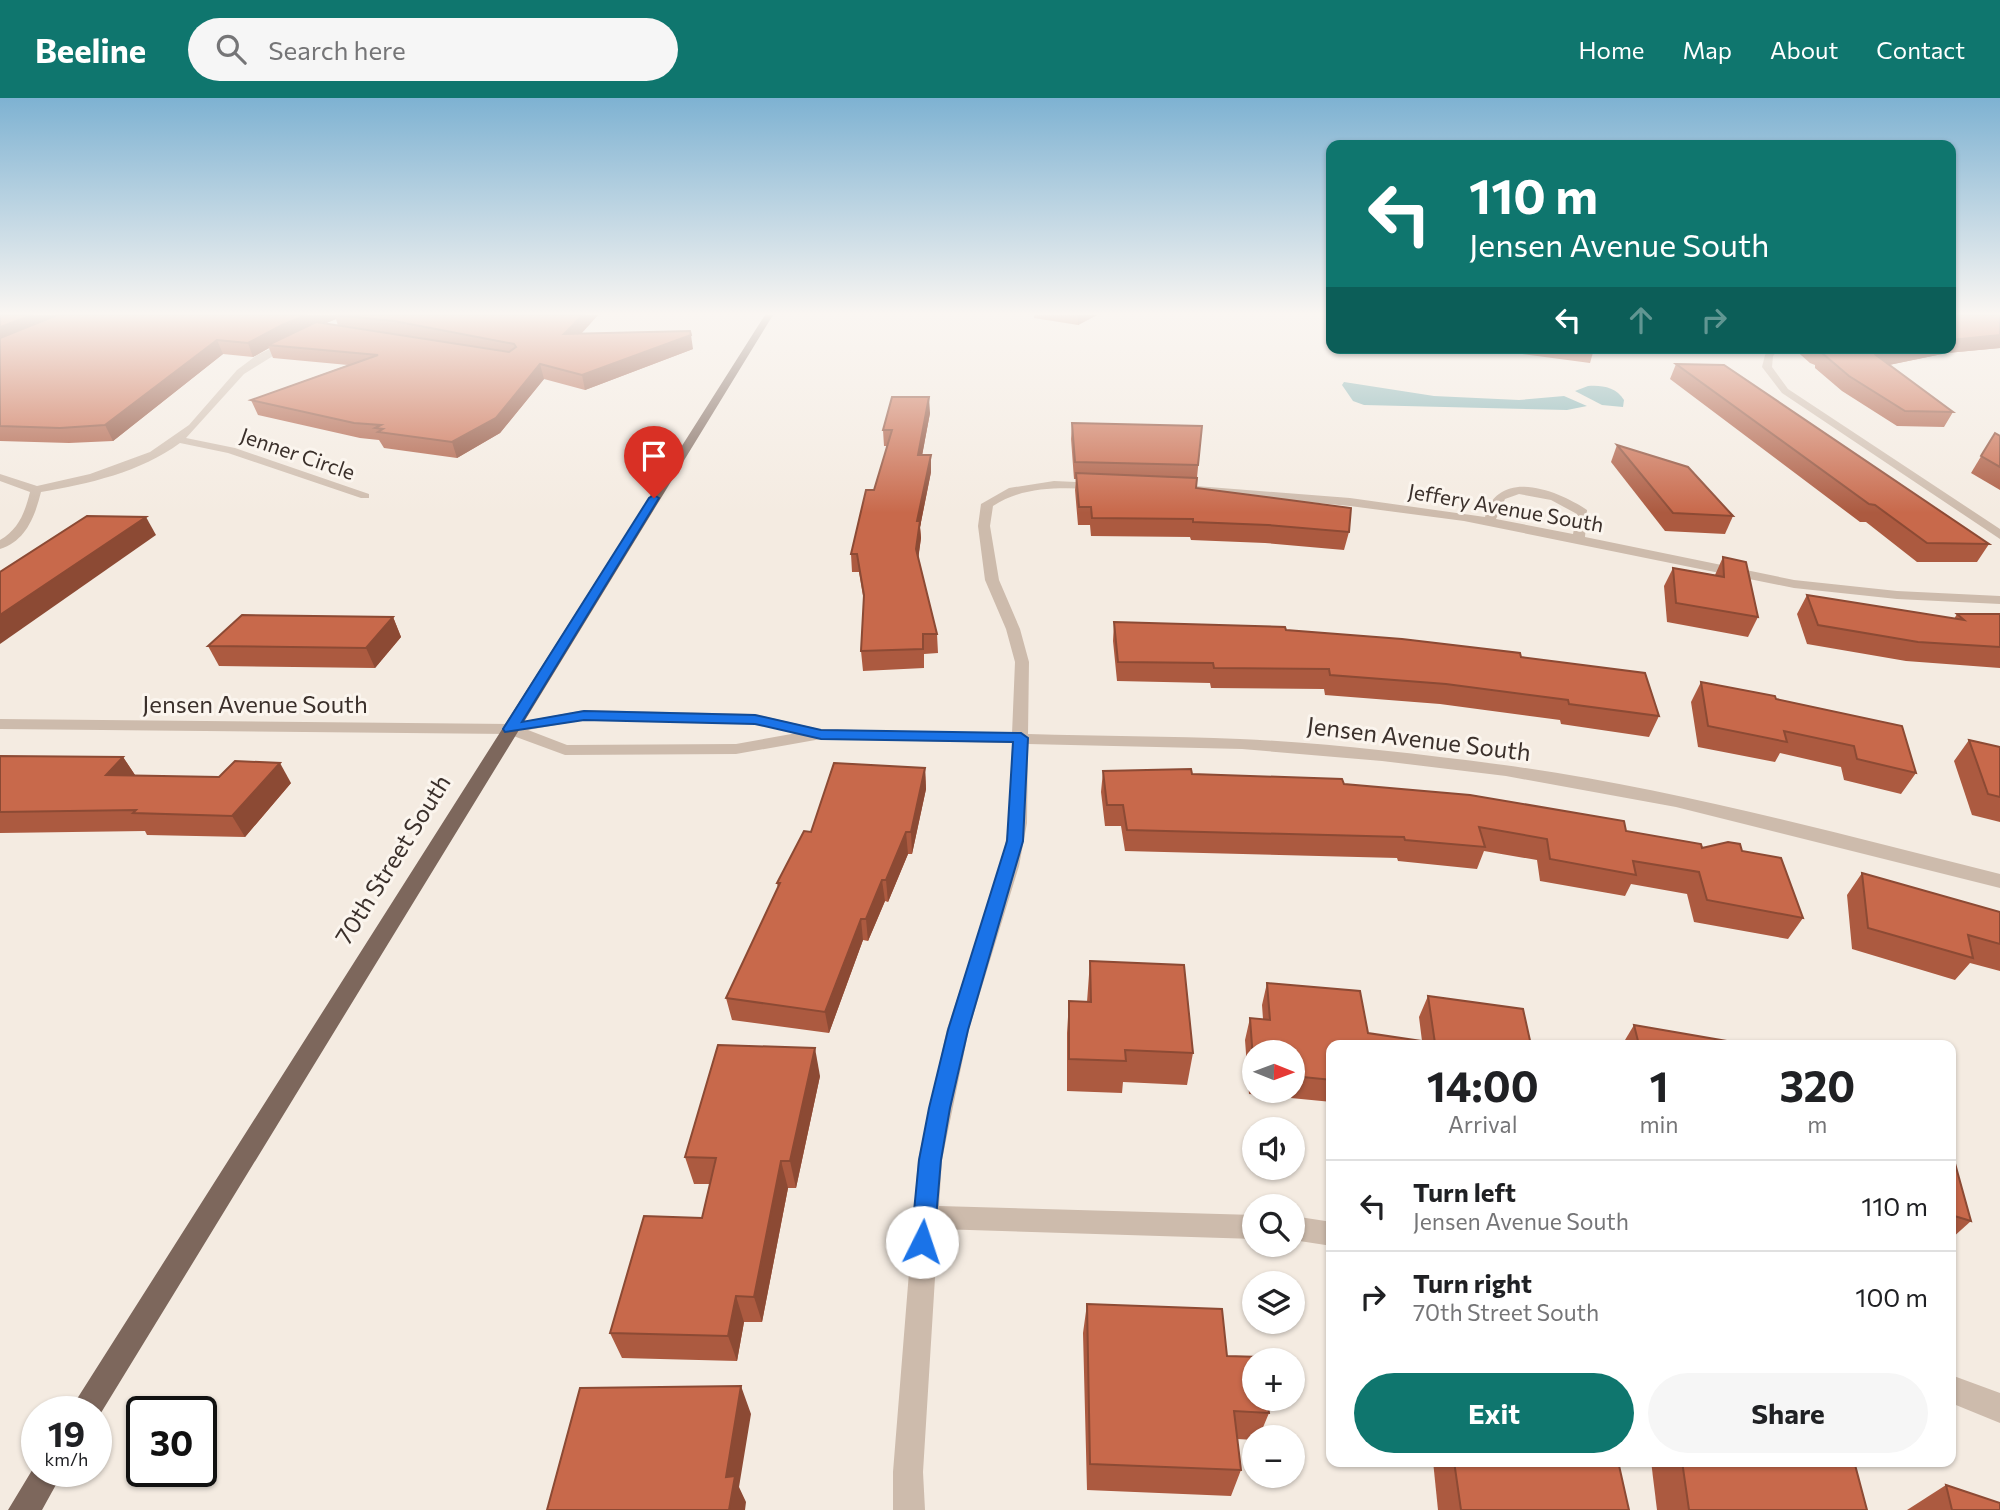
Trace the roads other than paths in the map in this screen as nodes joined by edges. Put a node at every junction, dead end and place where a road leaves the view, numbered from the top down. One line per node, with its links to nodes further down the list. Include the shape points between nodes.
1 (231, 381): 4 (street)
2 (729, 381): 16 (main road, 70th Street South)
3 (1775, 381): 11 (street)
4 (178, 439): 8 (street, via 125,467); 9 (street, Jenner Circle, via 230,450)
5 (0, 477): 8 (street)
6 (1107, 486): 18 (street, via 1029,485 1003,492 987,504 984,526 992,580 1021,662)
7 (1184, 489): 10 (street, Jeffery Avenue South, via 1332,500)
8 (36, 490): 13 (street, via 29,518)
9 (365, 496)
10 (1489, 522): 12 (street, Jeffery Avenue South); 12 (street, via 1505,494 1547,495 1568,501 1583,513)
11 (2000, 535)
12 (1578, 538): 14 (street, Jeffery Avenue South, via 1804,585 1907,597)
13 (0, 545)
14 (2000, 600)
15 (0, 724): 16 (street, Jensen Avenue South)
16 (510, 729): 17 (street, Jensen Avenue South, via 597,716 755,719); 17 (street, Jensen Avenue South, via 565,750 736,749); 25 (main road, 70th Street South)
17 (821, 734): 18 (street, Jensen Avenue South)
18 (1021, 738): 19 (street, Jensen Avenue South, via 1242,744 1506,771 1676,802); 20 (street, via 1015,841 958,1030 930,1160)
19 (2000, 881)
20 (924, 1217): 21 (street); 29 (street)
21 (1242, 1227)
22 (1305, 1230): 23 (street)
23 (1326, 1233)
24 (1956, 1391): 26 (street)
25 (95, 1396)
26 (2000, 1408)
27 (39, 1487): 28 (main road)
28 (24, 1510)
29 (909, 1510)

